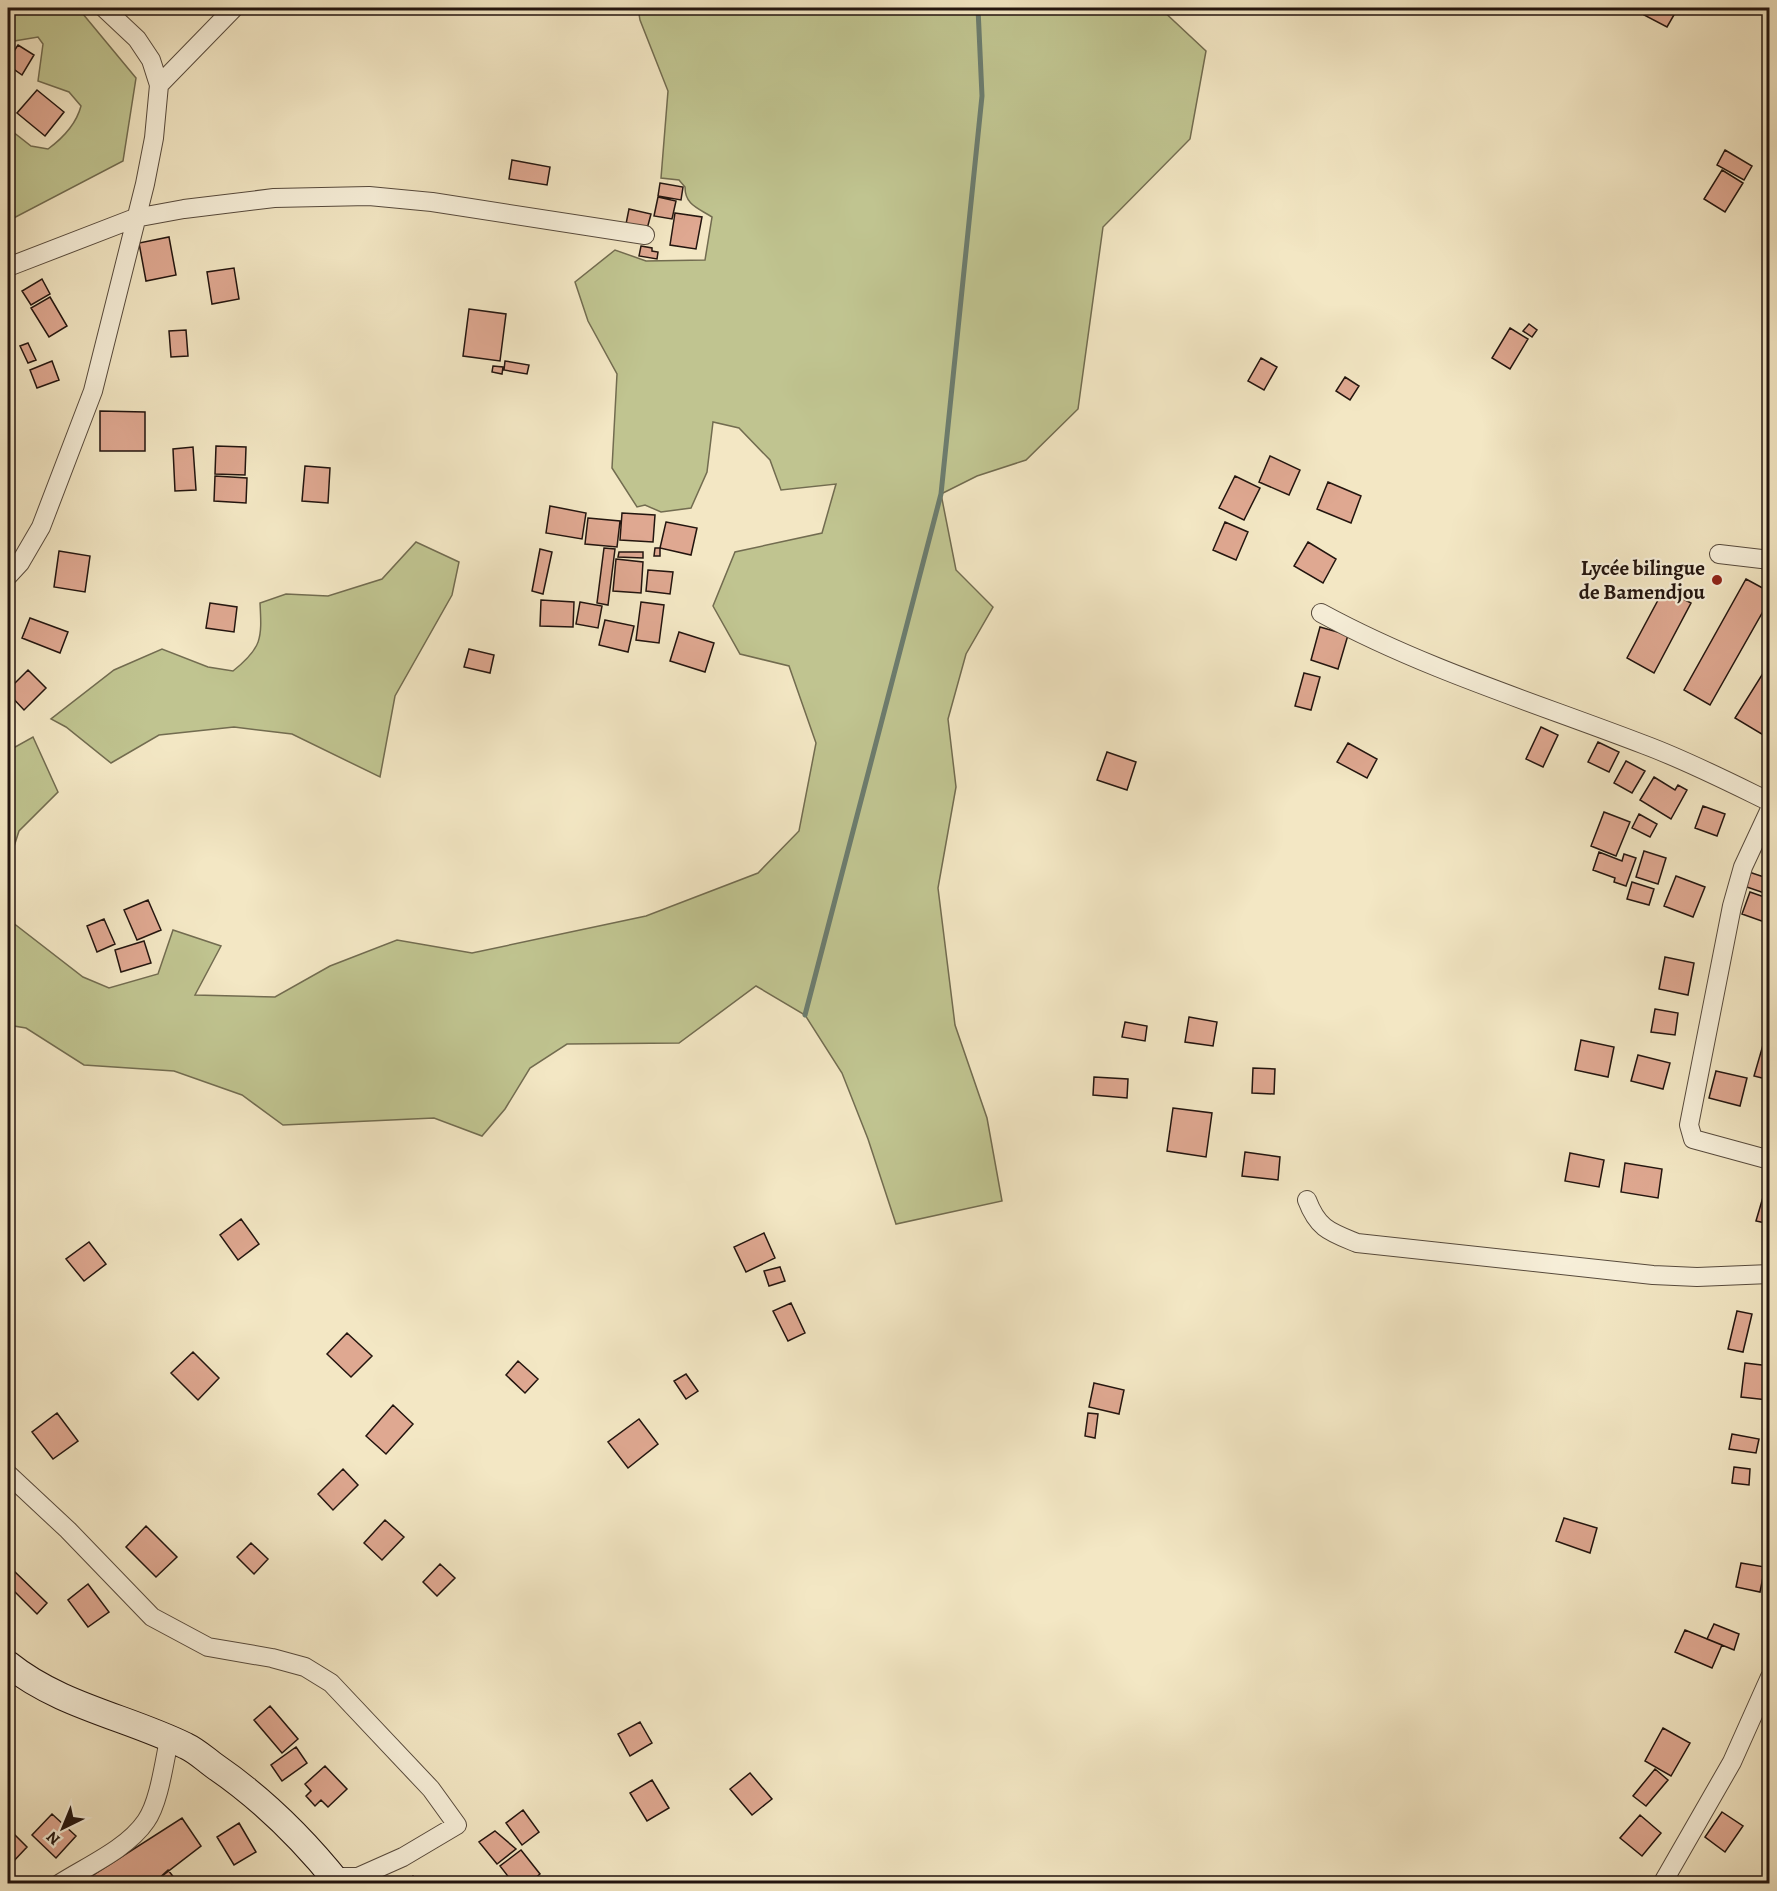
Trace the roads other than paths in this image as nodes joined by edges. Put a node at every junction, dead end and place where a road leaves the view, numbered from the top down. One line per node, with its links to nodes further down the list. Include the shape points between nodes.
1 (104, 8): 3 (street, via 137,39 151,60)
2 (234, 8): 3 (street)
3 (159, 85): 4 (street, via 154,138)
4 (135, 219): 5 (street, via 184,208 274,198 369,196); 6 (street); 9 (street, via 93,391 41,527)
5 (645, 235)
6 (8, 267)
7 (1719, 554): 8 (street)
8 (1770, 560)
9 (8, 576)
10 (1321, 613): 11 (street, via 1367,638 1470,682 1648,746)
11 (1770, 802)
12 (1770, 809): 13 (street, via 1743,867 1732,906 1689,1132 1693,1139)
13 (1770, 1160)
14 (1307, 1200): 15 (street, via 1313,1217 1326,1230 1357,1243 1653,1275)
15 (1770, 1274)
16 (8, 1474): 20 (street, via 152,1617 208,1647 305,1667 331,1683 431,1789 457,1825 403,1857 358,1877)
17 (8, 1664): 19 (main road, via 82,1707)
18 (1770, 1677): 22 (street, via 1732,1762)
19 (169, 1740): 20 (main road, via 186,1746 239,1783 299,1835); 21 (street, via 147,1820 129,1838)
20 (336, 1880)
21 (59, 1884)
22 (1662, 1884)

